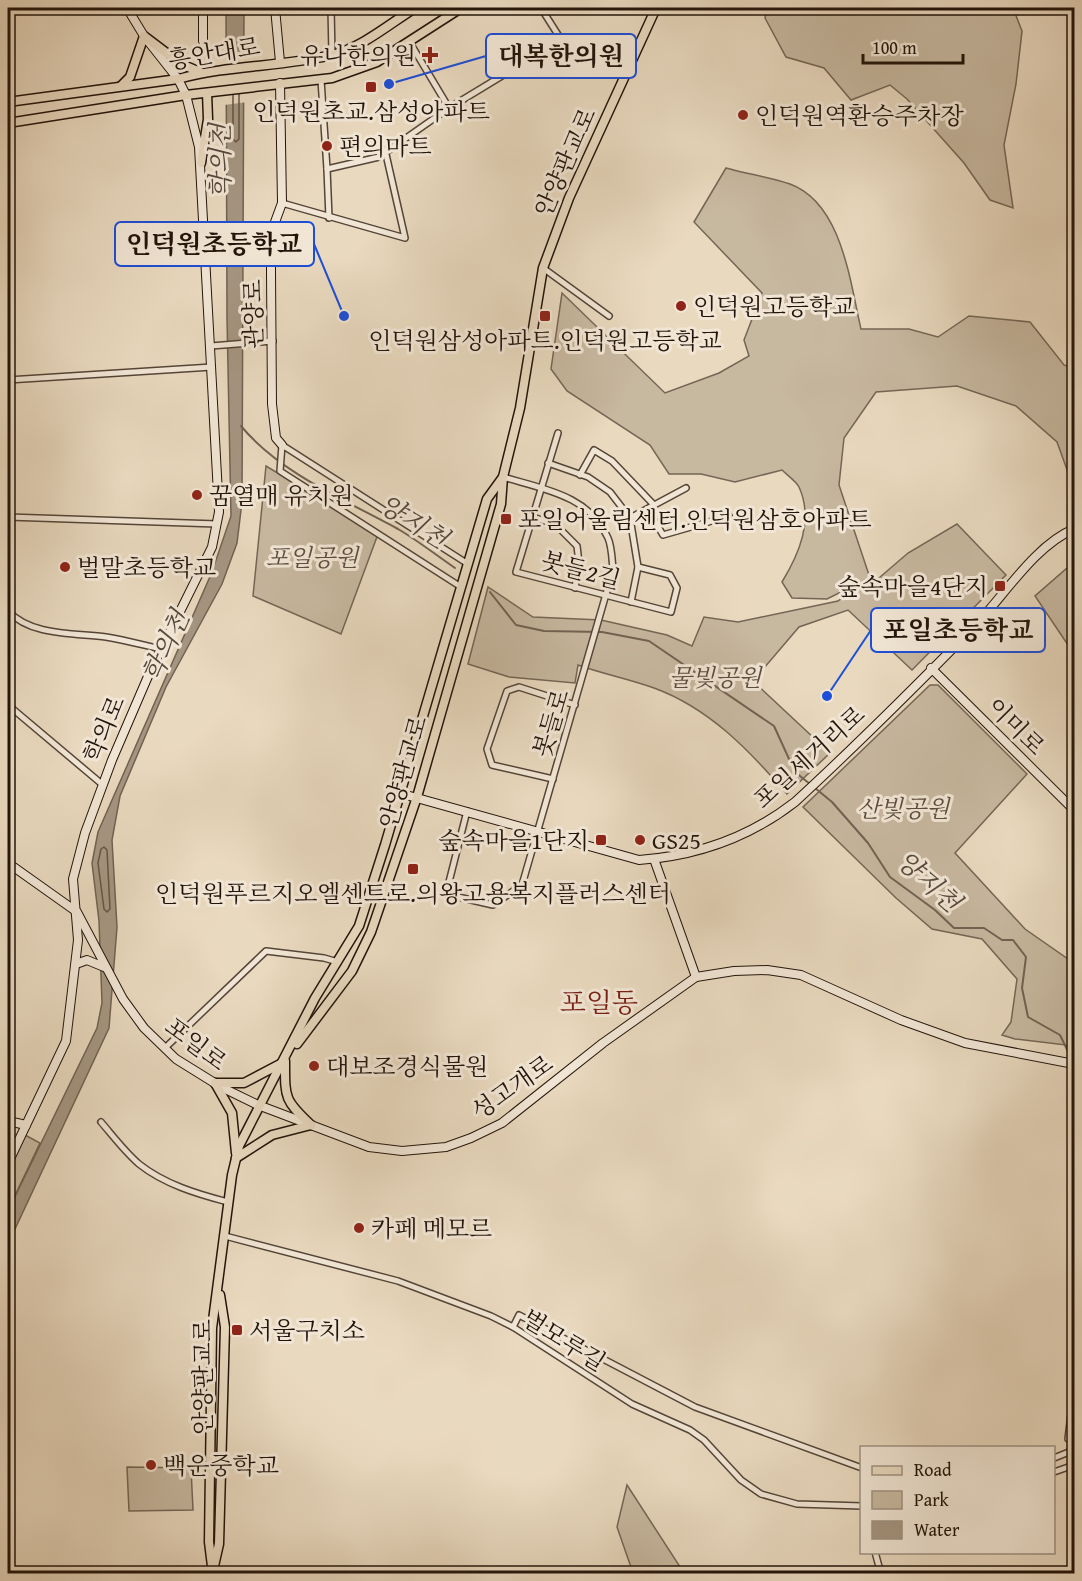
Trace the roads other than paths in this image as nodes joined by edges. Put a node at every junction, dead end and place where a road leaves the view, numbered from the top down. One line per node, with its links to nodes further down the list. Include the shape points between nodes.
1 (127, 8): 9 (street, 학의로)
2 (202, 8): 11 (street)
3 (275, 8): 14 (street)
4 (331, 8): 13 (street)
5 (416, 8): 13 (main road, 흥안대로, via 356,46)
6 (461, 8): 12 (main road, 흥안대로)
7 (541, 8): 10 (street)
8 (656, 8): 16 (main road, 안양판교로)
9 (144, 36): 15 (main road, via 181,64); 17 (street, 학의로); 20 (main road, via 130,77)
10 (561, 40): 16 (street, via 567,49); 24 (street)
11 (203, 41)
12 (409, 41): 18 (main road, 흥안대로, via 355,72); 24 (street)
13 (332, 55): 14 (main road, 흥안대로)
14 (276, 63): 15 (main road, 흥안대로)
15 (200, 72): 17 (main road, 흥안대로)
16 (625, 73): 31 (main road, 안양판교로, via 569,198)
17 (178, 79): 20 (main road, 흥안대로); 22 (street, 학의로)
18 (321, 80): 19 (main road, 흥안대로); 28 (street)
19 (277, 83): 21 (main road, 흥안대로); 29 (street, 관양로)
20 (121, 87): 23 (main road, 흥안대로)
21 (210, 92): 22 (main road, 흥안대로); 27 (main road)
22 (186, 95): 25 (main road, 흥안대로); 27 (street, 학의로)
23 (8, 102)
24 (449, 108): 26 (street)
25 (8, 123)
26 (385, 150): 28 (street, via 379,157); 30 (street, via 405,238)
27 (201, 163): 34 (street, 학의로)
28 (327, 169): 30 (street)
29 (282, 203): 30 (street); 33 (street, 관양로, via 271,233)
30 (329, 218)
31 (543, 268): 32 (street); 41 (main road, 안양판교로, via 520,408)
32 (609, 316)
33 (273, 341): 34 (street); 38 (street, 관양로, via 272,404 276,438)
34 (211, 346): 35 (street, 학의로)
35 (212, 367): 36 (street); 50 (street, 학의로)
36 (8, 380)
37 (558, 433): 39 (street, 봇들2길)
38 (282, 445): 52 (street); 54 (street, via 279,471)
39 (548, 463): 40 (street); 42 (street, 봇들2길)
40 (580, 475): 44 (street, via 594,450 612,461); 49 (street, via 610,492)
41 (503, 477): 42 (street, 봇들로); 52 (main road, 안양판교로, via 487,499); 66 (main road, 안양판교로, via 501,504)
42 (540, 488): 48 (street, 봇들2길); 56 (street, 봇들로, via 572,498 593,514 609,539 614,570)
43 (686, 488): 44 (street)
44 (654, 506): 45 (street)
45 (648, 510): 46 (street, via 663,535); 49 (street)
46 (729, 516)
47 (8, 517): 50 (street)
48 (532, 517): 55 (street, via 555,524 577,546); 55 (street, 봇들2길, via 516,572)
49 (630, 518): 53 (street)
50 (217, 524): 59 (street, 학의로, via 212,547)
51 (1074, 529): 60 (street, 포일세거리로, via 1051,544)
52 (468, 564): 54 (main road, 안양판교로)
53 (639, 567): 57 (street); 57 (street, 봇들2길, via 670,576 677,588 671,612)
54 (460, 587): 65 (main road, 안양판교로)
55 (575, 588): 56 (street, 봇들2길)
56 (608, 596): 57 (street, 봇들2길); 62 (street, 봇들로)
57 (631, 603)
58 (8, 611): 59 (street, via 15,619 56,633 106,637)
59 (161, 649): 64 (street, 학의로)
60 (931, 668): 67 (street, 이미로); 70 (street, 포일세거리로, via 816,783 776,817 739,836 678,857)
61 (8, 705): 64 (street)
62 (575, 705): 63 (street, 봇들로); 63 (street, via 519,687 507,691 487,749 492,765)
63 (553, 779): 69 (street, 봇들로)
64 (103, 785): 72 (street, 학의로, via 73,879)
65 (399, 793): 66 (street, 포일세거리로); 74 (main road, 안양판교로, via 370,896 359,926)
66 (417, 797): 68 (street, 포일세거리로); 78 (main road, 안양판교로, via 367,941 352,971)
67 (1074, 810)
68 (467, 811): 69 (street, 포일세거리로); 69 (street, 봇들로, via 449,882 458,897 493,905 522,885)
69 (539, 832): 70 (street, 포일세거리로, via 621,856)
70 (654, 859): 76 (street)
71 (8, 863): 72 (street)
72 (77, 912): 73 (street, 학의로); 75 (street, 포일로)
73 (78, 962): 75 (street, via 96,961); 84 (street, 학의로, via 66,1041)
74 (338, 962): 77 (street, via 266,951); 78 (main road, 안양판교로, via 315,998)
75 (105, 968): 77 (street, 포일로, via 144,1028)
76 (696, 977): 79 (street, 성고개로, via 767,970 801,975 901,1020 965,1043); 85 (street, 성고개로, via 603,1043 502,1123 471,1138 446,1147 402,1151 369,1147)
77 (165, 1048): 80 (street, 포일로)
78 (286, 1058): 80 (main road, via 244,1083); 81 (main road, 안양판교로); 85 (main road, via 286,1097 290,1106)
79 (1072, 1064)
80 (215, 1083): 81 (street, 포일로); 86 (main road, via 232,1113)
81 (258, 1105): 85 (street, 성고개로); 86 (main road, 안양판교로)
82 (8, 1121): 84 (street)
83 (101, 1122): 88 (street, via 138,1163 162,1179)
84 (26, 1125): 87 (street, 학의로)
85 (311, 1125): 86 (main road, via 272,1135)
86 (236, 1158): 88 (main road, 안양판교로)
87 (8, 1163)
88 (228, 1202): 89 (main road, 안양판교로)
89 (225, 1236): 90 (main road, 안양판교로); 91 (street, 벌모루길, via 399,1281)
90 (218, 1288): 100 (main road, 안양판교로, via 212,1328 209,1542); 100 (main road, 안양판교로, via 225,1327 219,1544)
91 (513, 1327): 96 (street, via 519,1315 695,1407); 98 (street, 벌모루길, via 632,1404 690,1430 760,1494 797,1504)
92 (1074, 1404): 93 (street, via 1068,1439)
93 (1074, 1442): 94 (street, via 1069,1452)
94 (1055, 1457)
95 (1074, 1465): 97 (street)
96 (860, 1468)
97 (1055, 1471)
98 (860, 1506)
99 (876, 1554): 101 (street)
100 (213, 1573)
101 (881, 1574)

